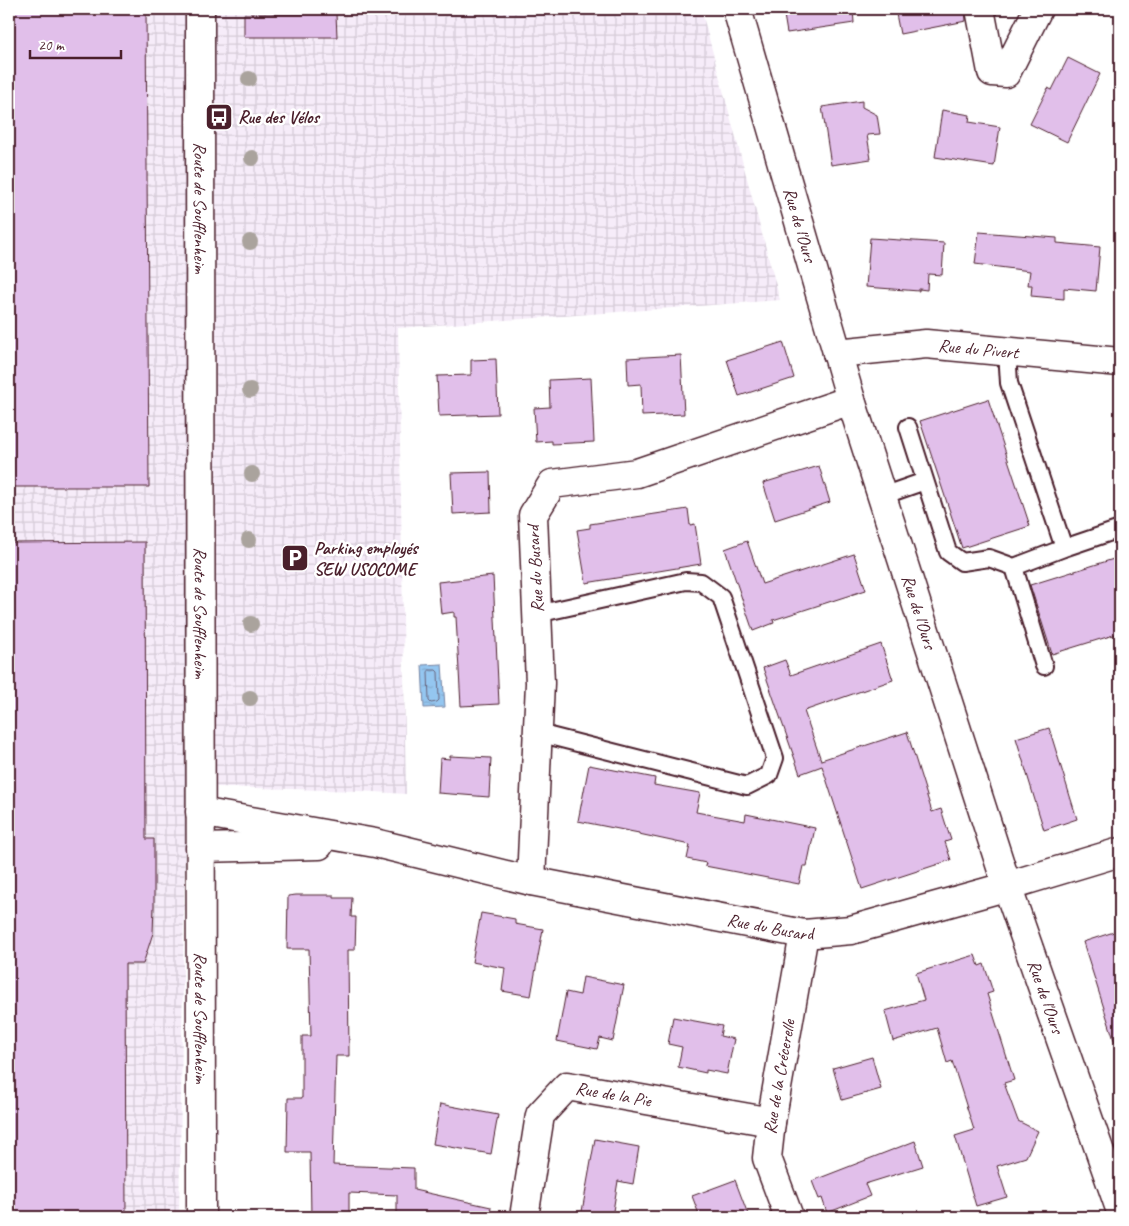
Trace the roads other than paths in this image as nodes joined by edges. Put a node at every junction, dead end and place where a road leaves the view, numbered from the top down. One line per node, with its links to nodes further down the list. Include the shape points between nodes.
1 (200, 9): 18 (street, Route de Soufflenheim)
2 (737, 9): 6 (street, Rue de l'Ours)
3 (980, 9): 4 (street, via 992,72 1006,73)
4 (1038, 9)
5 (1007, 352): 6 (street, Rue du Pivert, via 926,344); 7 (street, Rue du Pivert); 13 (lane, via 1009,383)
6 (837, 353): 8 (street, Rue de l'Ours)
7 (1120, 362)
8 (851, 400): 11 (street, Rue de l'Ours); 15 (street, Rue du Busard, via 637,473 552,484 533,515)
9 (908, 427): 10 (lane)
10 (925, 481): 11 (lane); 14 (lane, via 948,552 962,562 988,558)
11 (882, 496): 23 (street, Rue de l'Ours)
12 (1120, 529): 13 (lane)
13 (1064, 548): 14 (lane)
14 (1014, 567): 16 (lane)
15 (537, 614): 17 (street, Rue du Busard); 17 (lane, via 686,581 701,582 721,597 775,758 769,775 747,786)
16 (1044, 666)
17 (538, 733): 22 (street, Rue du Busard)
18 (200, 812): 19 (street, Rue du Busard); 20 (street, Route de Soufflenheim)
19 (375, 843): 20 (street, Rue du Busard); 22 (street, Rue du Busard)
20 (200, 848): 27 (street, Route de Soufflenheim)
21 (1120, 852): 23 (street, Rue du Busard)
22 (531, 881): 24 (street, Rue du Busard)
23 (1007, 886): 24 (street, Rue du Busard, via 850,930); 26 (street, Rue de l'Ours)
24 (804, 934): 25 (street, Rue de la Crécerelle)
25 (771, 1122): 28 (street, Rue de la Pie, via 568,1086 540,1115); 29 (street, Rue de la Crécerelle, via 767,1158)
26 (1120, 1209)
27 (201, 1217)
28 (524, 1217)
29 (789, 1217)

